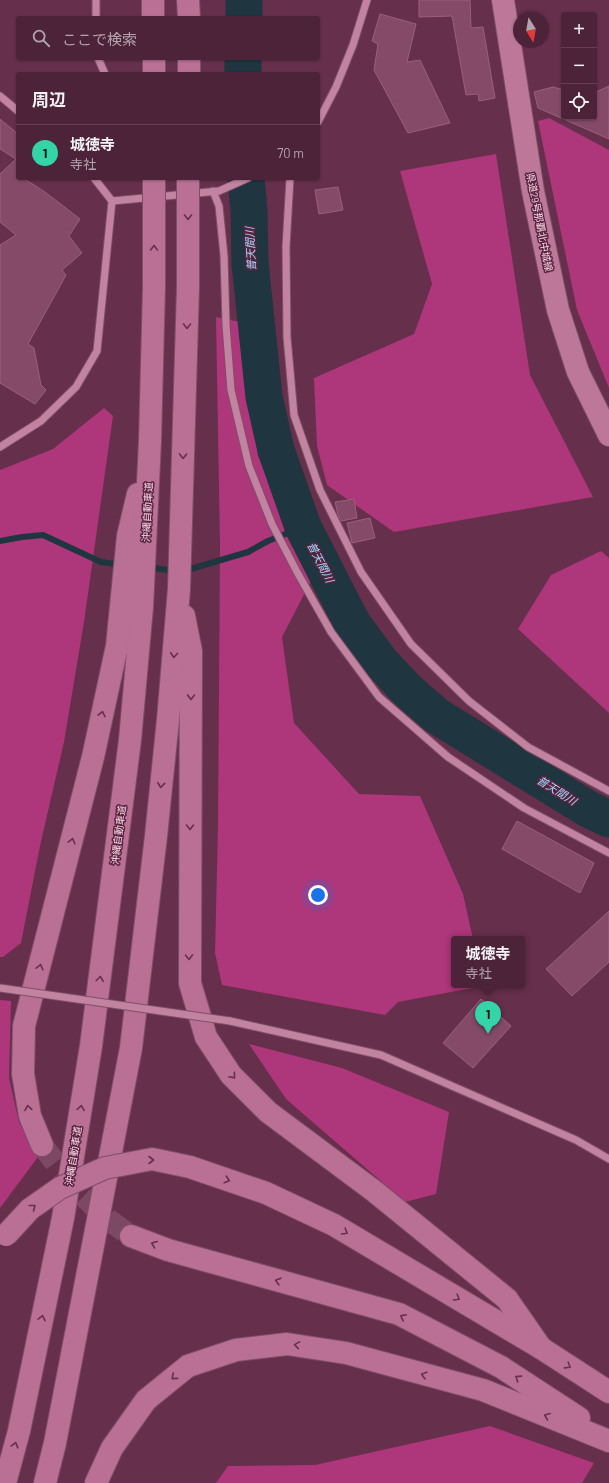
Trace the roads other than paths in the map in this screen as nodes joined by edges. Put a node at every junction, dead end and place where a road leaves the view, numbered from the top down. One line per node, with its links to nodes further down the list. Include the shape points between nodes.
1 (96, 0): 6 (street)
2 (153, 0): 7 (highway)
3 (188, 0): 8 (highway)
4 (367, 0): 17 (street, via 342,73)
5 (503, 0): 25 (main road, 県道29号那覇北中城線, via 533,191 558,310 578,372)
6 (96, 16)
7 (153, 16)
8 (188, 16)
9 (99, 60): 12 (street)
10 (154, 60): 13 (highway)
11 (189, 60): 14 (highway)
12 (104, 72)
13 (154, 72)
14 (189, 72)
15 (0, 96): 16 (street)
16 (16, 109)
17 (320, 118)
18 (96, 180): 24 (street)
19 (154, 180): 26 (highway, 沖縄自動車道, one-way to 19, bridge)
20 (188, 180): 28 (highway, one-way to 28, bridge, via 188,287)
21 (243, 180): 23 (street)
22 (290, 180): 29 (street, via 286,247 287,337 294,415 320,490 361,572 411,644 469,701 528,747)
23 (216, 191): 24 (street); 30 (street, via 224,256 231,390 248,466 272,524 331,632 379,696 448,757 524,808)
24 (112, 201): 27 (street, via 97,351 76,387 41,421)
25 (609, 435)
26 (150, 441): 32 (highway, one-way to 26, via 30,1116 23,1074 24,1026 95,750 117,646 128,536); 40 (highway, 沖縄自動車道, one-way to 26, via 19,1431 63,1218 91,1046 130,740 142,606)
27 (0, 447)
28 (179, 590): 36 (highway, one-way to 36, via 191,651 190,983 206,1036 231,1074 268,1112 374,1191 507,1299); 41 (highway, one-way to 41, via 167,736 131,1048 55,1443)
29 (609, 791)
30 (609, 853)
31 (0, 988): 33 (street, bridge, via 230,1021 381,1055 576,1140)
32 (42, 1145)
33 (609, 1159)
34 (131, 1236): 38 (highway, one-way to 34, via 501,1368 399,1314 168,1250)
35 (3, 1241): 36 (highway, one-way to 36, bridge, via 30,1209 60,1188 105,1168 152,1159 190,1167 266,1193 334,1225)
36 (541, 1348): 37 (highway, one-way to 37)
37 (609, 1392)
38 (609, 1438)
39 (609, 1441): 42 (highway, one-way to 42, via 483,1390 346,1353 287,1344 236,1350 188,1366 146,1400 112,1448)
40 (5, 1483)
41 (45, 1483)
42 (96, 1483)

